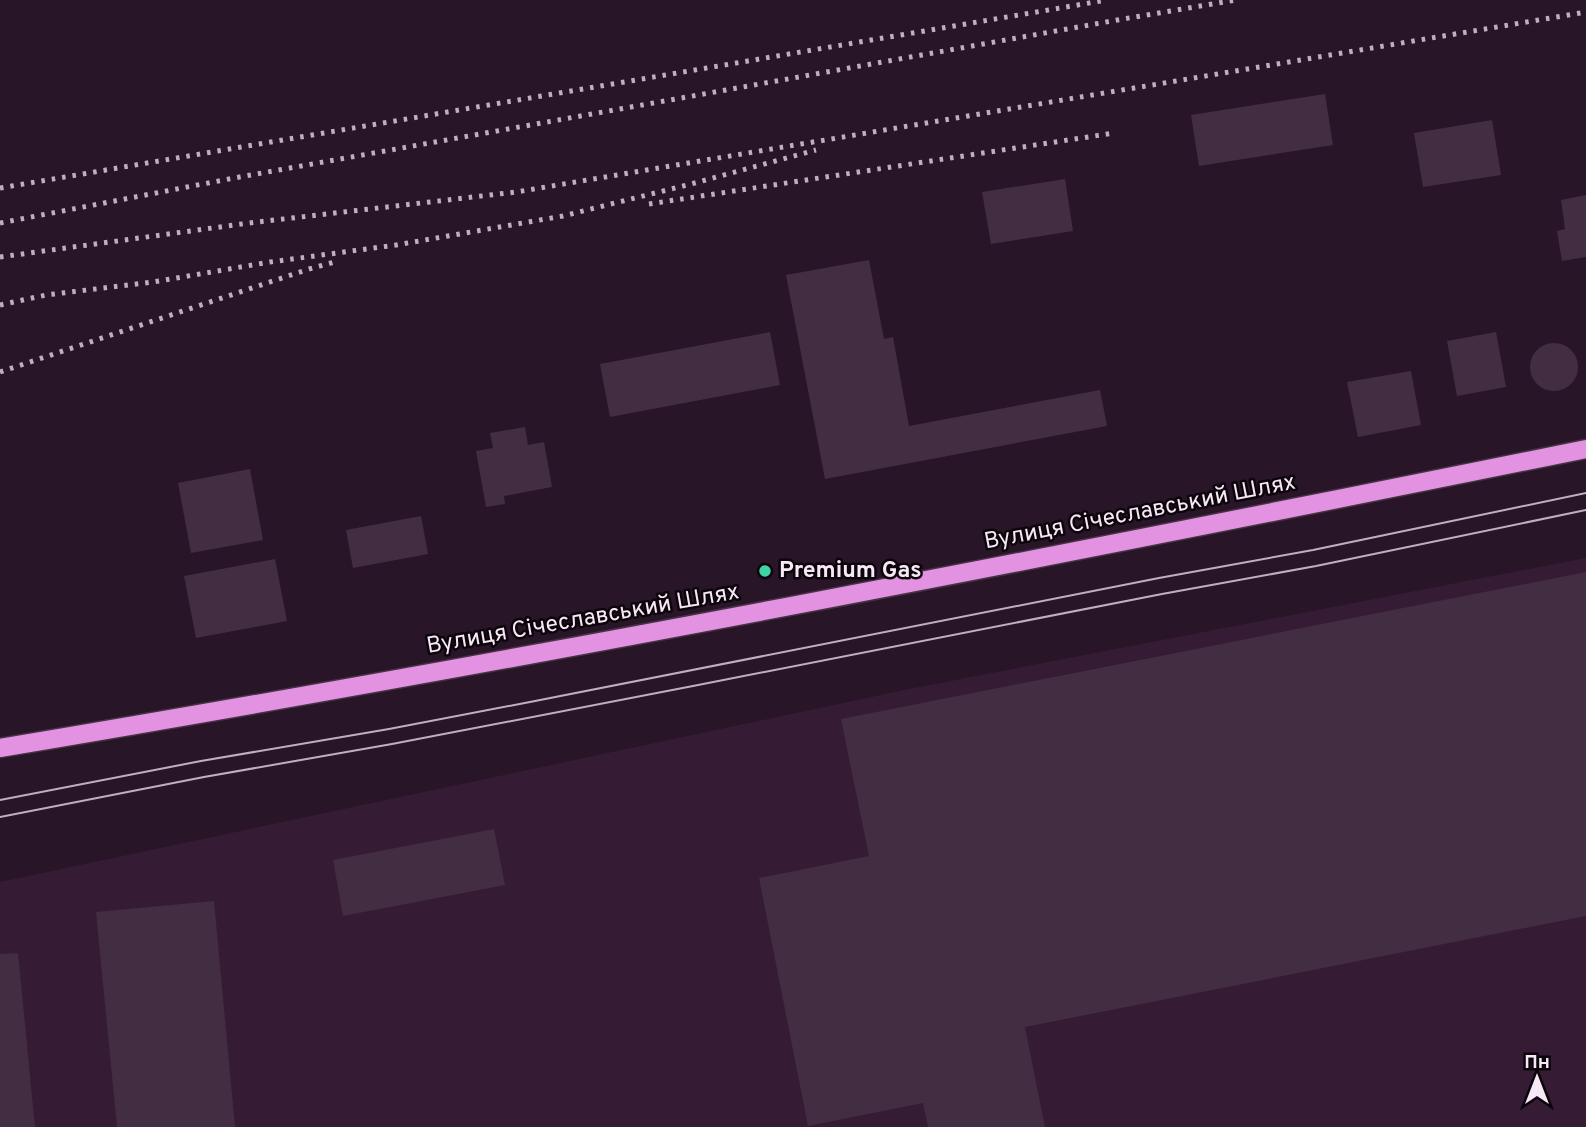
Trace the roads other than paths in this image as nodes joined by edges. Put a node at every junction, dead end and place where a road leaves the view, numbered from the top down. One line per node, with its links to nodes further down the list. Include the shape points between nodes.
1 (1586, 449): 2 (main road, Вулиця Січеславський Шлях, via 759,612)
2 (0, 748)

